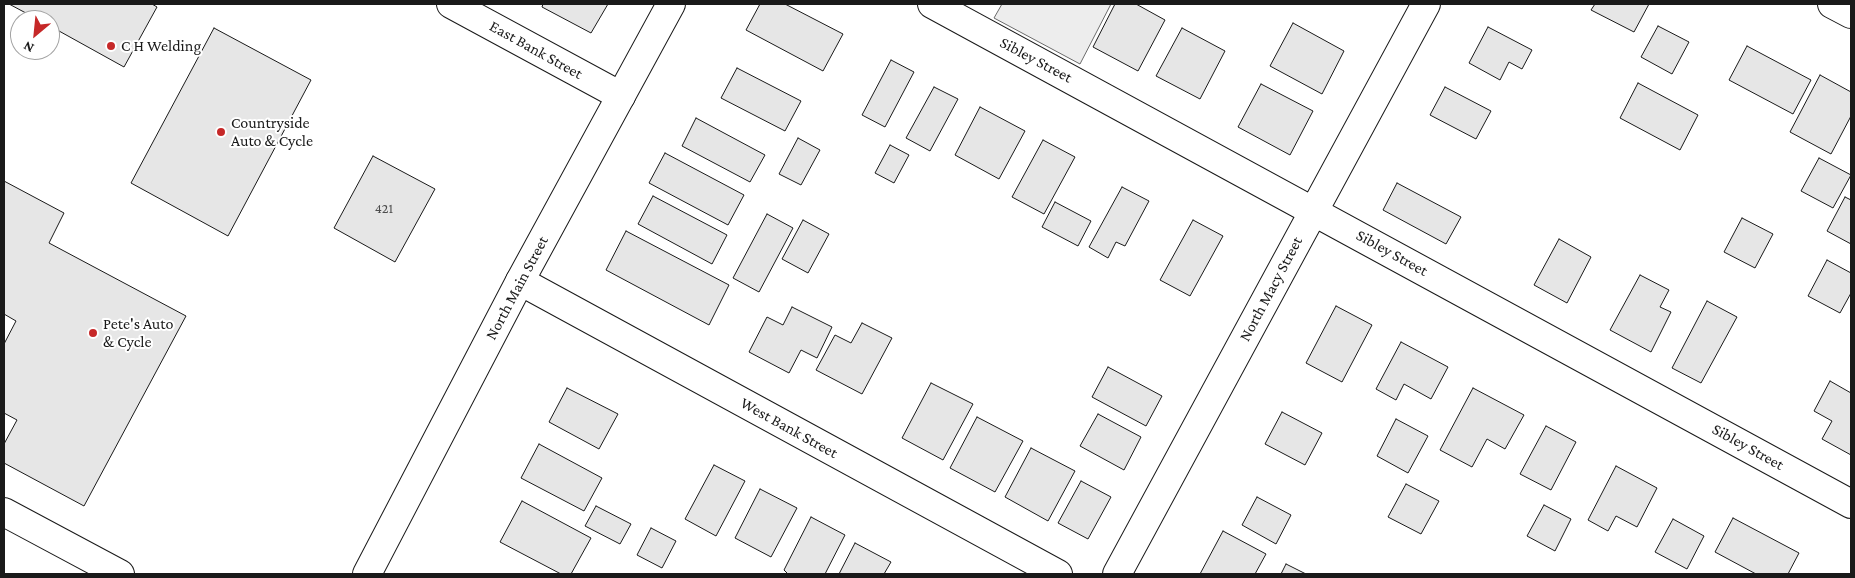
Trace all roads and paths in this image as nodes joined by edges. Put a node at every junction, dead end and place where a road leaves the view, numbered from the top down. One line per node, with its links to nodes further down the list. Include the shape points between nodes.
1 (451, 4): 7 (street, East Bank Street)
2 (671, 4): 7 (street, North Main Street)
3 (932, 4): 8 (street, Sibley Street)
4 (1426, 4): 8 (street, North Macy Street)
5 (1832, 4): 6 (street)
6 (1851, 14)
7 (621, 96): 9 (street, North Main Street)
8 (1313, 210): 10 (street, Sibley Street); 15 (street, North Macy Street)
9 (520, 281): 13 (street, North Main Street); 14 (street, West Bank Street)
10 (1851, 504)
11 (4, 512): 12 (street)
12 (120, 574)
13 (367, 574)
14 (1058, 574)
15 (1117, 574)

